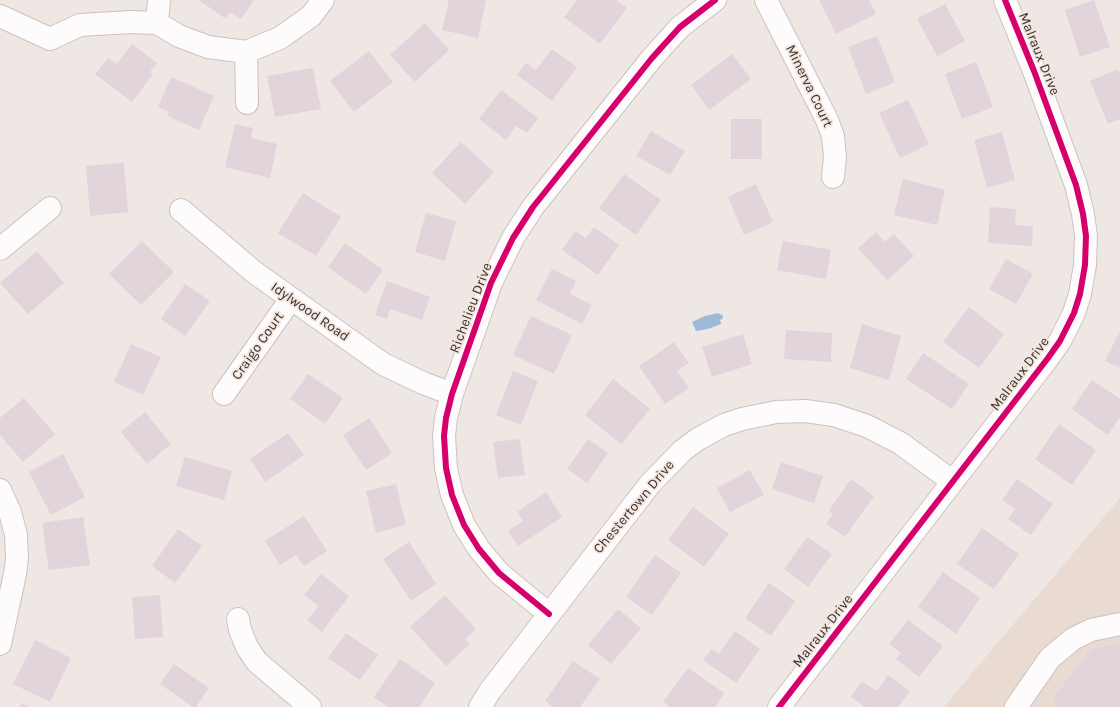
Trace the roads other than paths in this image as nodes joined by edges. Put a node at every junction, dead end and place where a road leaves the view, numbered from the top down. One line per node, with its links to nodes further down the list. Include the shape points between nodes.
1 (159, 0): 7 (street)
2 (323, 0): 8 (street, via 311,16 280,38)
3 (715, 0): 16 (street, Richelieu Drive, via 680,28 652,58 533,207 513,238 491,283)
4 (766, 0): 10 (street, Minerva Court, via 827,120 833,136)
5 (1005, 0): 17 (street, Malraux Drive, via 1076,185 1085,229 1085,265 1074,313 1060,341)
6 (0, 16): 7 (street, via 50,39 80,24)
7 (157, 23): 8 (street, via 179,36 208,47)
8 (246, 52): 9 (street)
9 (247, 103)
10 (833, 176)
11 (50, 208): 13 (street)
12 (181, 210): 14 (street, Idylwood Road, via 254,272)
13 (0, 249)
14 (291, 299): 15 (street, Craigo Court); 16 (street, Idylwood Road, via 383,364)
15 (224, 394)
16 (452, 394): 19 (street, Richelieu Drive, via 444,436 446,468 452,495 464,525 479,549 499,572)
17 (952, 482): 19 (street, Chestertown Drive, via 900,443 867,426 834,415 805,411 776,412 742,419 724,425 683,450 650,484); 25 (street, Malraux Drive)
18 (0, 490): 22 (street, via 10,512 16,535 17,558)
19 (549, 614): 24 (street, Chestertown Drive)
20 (238, 619): 23 (street, via 246,646 257,662)
21 (1120, 624): 26 (street, via 1091,630 1073,639 1050,658)
22 (0, 644)
23 (310, 707)
24 (480, 707)
25 (779, 707)
26 (1016, 707)

